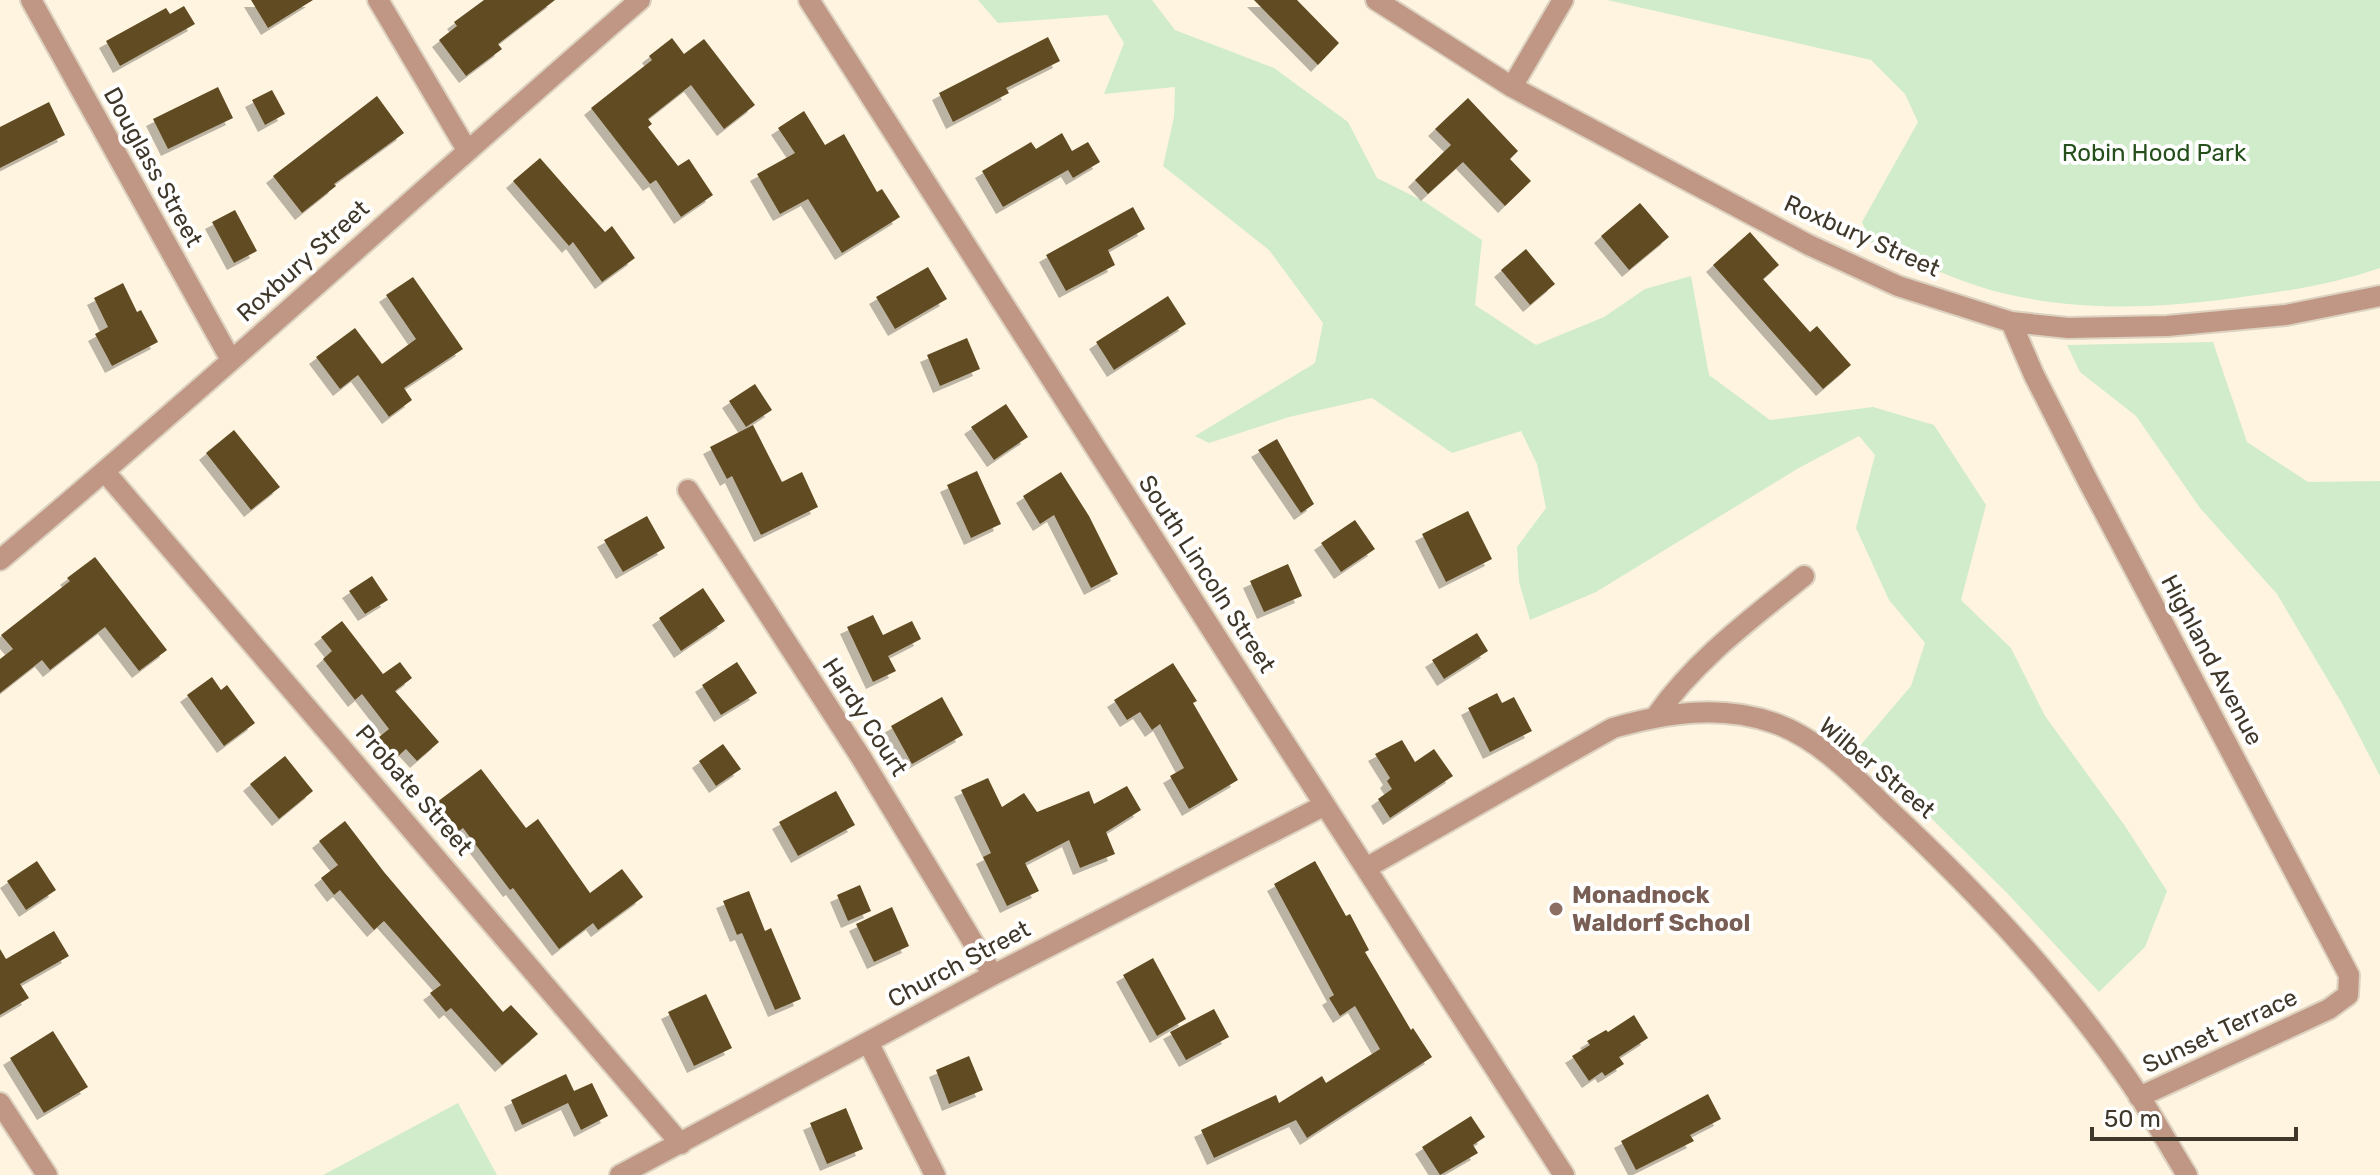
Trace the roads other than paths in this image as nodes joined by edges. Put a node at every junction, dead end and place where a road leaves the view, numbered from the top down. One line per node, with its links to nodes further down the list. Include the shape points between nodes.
1 (31, 0): 11 (street, Douglass Street)
2 (378, 0): 8 (street)
3 (640, 0): 8 (street, Roxbury Street)
4 (809, 0): 17 (street, South Lincoln Street)
5 (1376, 0): 7 (street, Roxbury Street)
6 (1563, 0): 7 (street)
7 (1512, 87): 10 (street, Roxbury Street, via 1809,245 1898,286)
8 (467, 150): 11 (street, Roxbury Street)
9 (2380, 296): 10 (street, Roxbury Street, via 2286,315 2167,326 2068,328)
10 (2011, 322): 20 (street, Highland Avenue, via 2088,481 2349,975 2348,995)
11 (231, 360): 12 (street, Roxbury Street)
12 (105, 472): 14 (street, Roxbury Street); 24 (street, Probate Street)
13 (688, 490): 19 (street, Hardy Court, via 862,759)
14 (0, 560)
15 (1804, 576): 16 (street, via 1726,639 1678,685)
16 (1656, 716): 18 (street, Wilber Street, via 1613,728); 22 (street, Wilber Street, via 1736,713 1775,723 1854,777 2005,925 2071,1002)
17 (1325, 805): 18 (street, South Lincoln Street); 19 (street, Church Street)
18 (1366, 868): 28 (street, South Lincoln Street)
19 (993, 975): 21 (street, Church Street)
20 (2323, 1012): 22 (street, Sunset Terrace)
21 (868, 1042): 24 (street, Church Street); 27 (street)
22 (2139, 1097): 29 (street, Wilber Street)
23 (0, 1103): 25 (street)
24 (681, 1144): 26 (street, Church Street)
25 (47, 1175)
26 (620, 1175)
27 (935, 1175)
28 (1564, 1175)
29 (2187, 1175)

